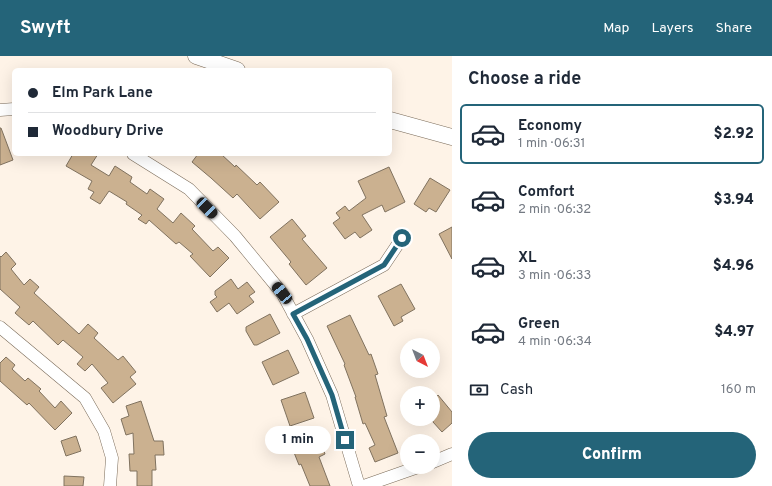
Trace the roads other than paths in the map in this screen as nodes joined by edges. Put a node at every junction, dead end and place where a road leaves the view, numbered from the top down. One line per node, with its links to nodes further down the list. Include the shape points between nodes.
1 (196, 56): 2 (street)
2 (231, 68)
3 (12, 109): 4 (street)
4 (0, 110)
5 (392, 121): 6 (street)
6 (452, 137)
7 (135, 156): 9 (street, via 189,189 236,236 282,293)
8 (402, 238): 9 (street, via 384,265)
9 (293, 314): 15 (street, via 332,395)
10 (0, 327): 14 (street, via 85,398 104,431 112,458)
11 (452, 454): 12 (street)
12 (440, 459)
13 (400, 473): 16 (street)
14 (110, 486)
15 (359, 486)
16 (364, 486)

